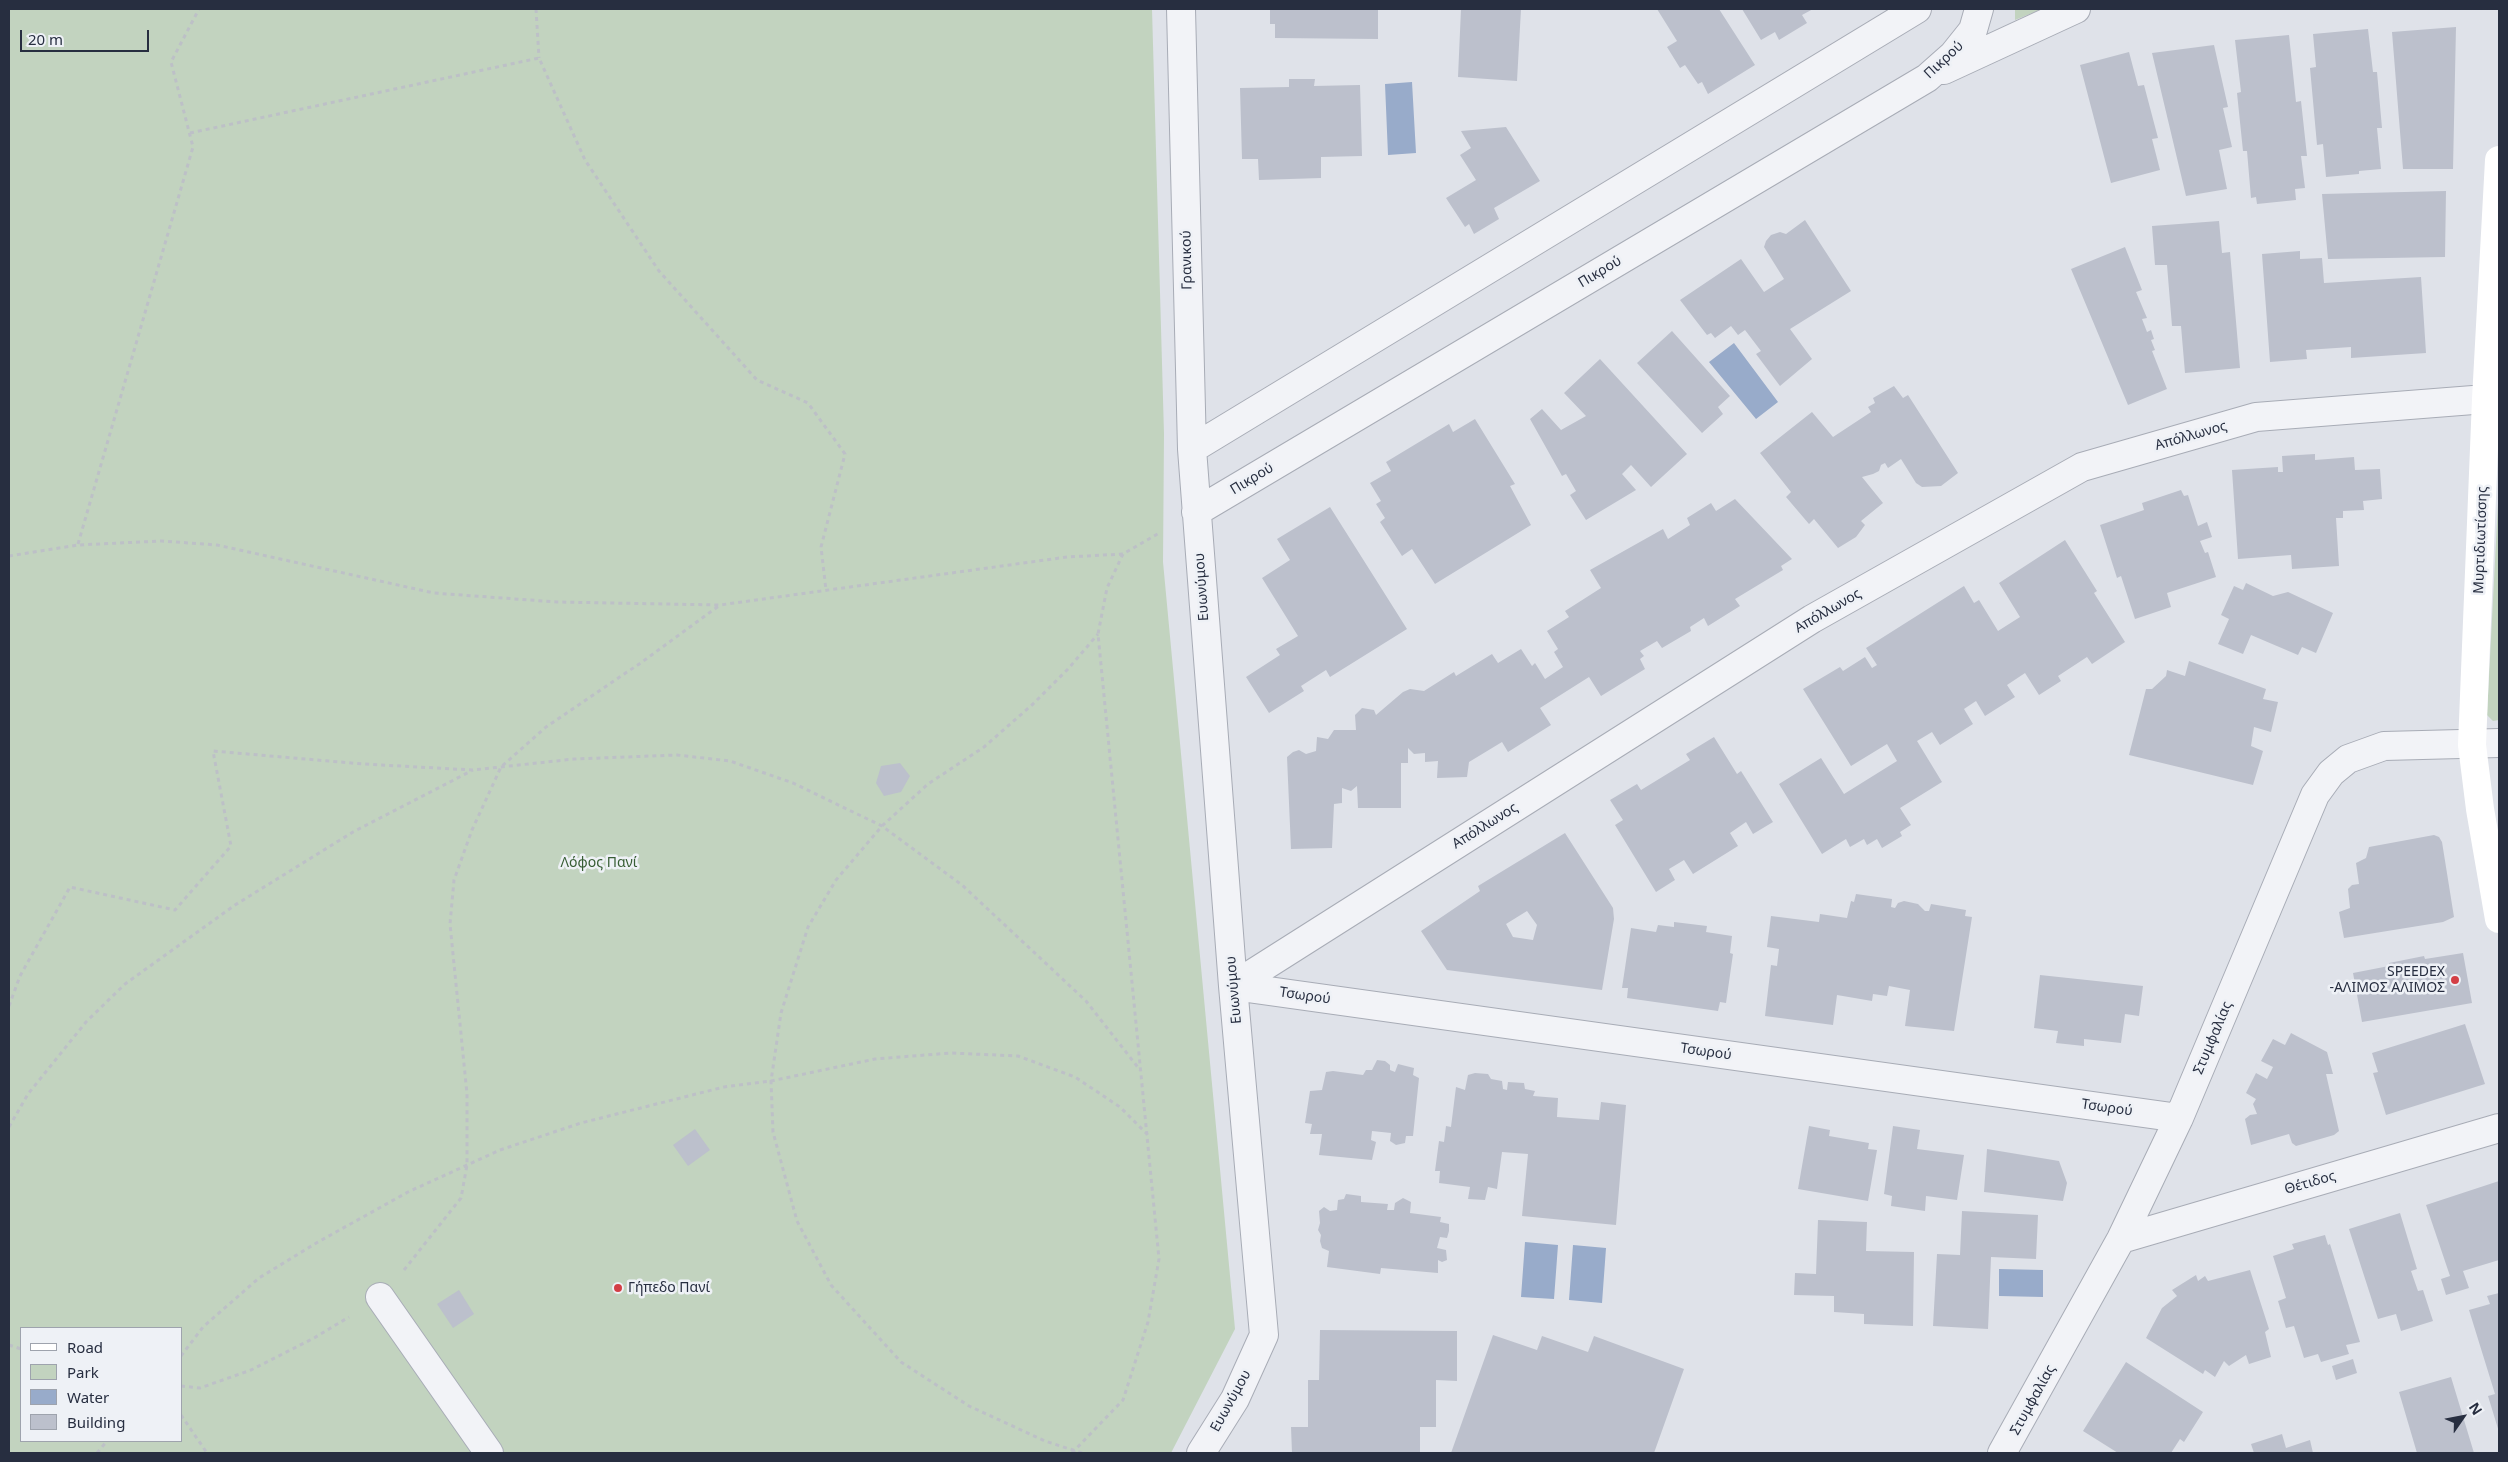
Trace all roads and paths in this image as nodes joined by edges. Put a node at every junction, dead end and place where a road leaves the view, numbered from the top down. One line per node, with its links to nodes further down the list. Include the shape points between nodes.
1 (198, 9): 9 (path, via 170,62)
2 (536, 9): 7 (path)
3 (1181, 9): 12 (street, Γρανικού)
4 (1917, 9): 12 (street)
5 (1979, 9): 8 (street, Πικρού, via 1973,30 1953,55)
6 (2076, 9): 8 (street)
7 (539, 58): 9 (path); 17 (path, via 585,160 659,271 757,380 808,404 845,454 821,548)
8 (1927, 78): 13 (street, Πικρού)
9 (190, 133): 14 (path, via 193,147)
10 (2499, 160): 11 (street, Μυρτιδιωτίσσης)
11 (2486, 400): 21 (street, Μυρτιδιωτίσσης); 26 (street, Απόλλωνος, via 2256,417 2082,467 1812,619)
12 (1192, 449): 13 (street, Γρανικού)
13 (1196, 512): 15 (path); 26 (street, Ευωνύμου)
14 (78, 545): 16 (path); 18 (path, via 162,541 217,545 434,593 557,602)
15 (1123, 554): 17 (path, via 1066,557); 19 (path, via 1107,588)
16 (9, 556)
17 (826, 590): 18 (path)
18 (720, 605): 22 (path, via 546,727)
19 (1098, 634): 24 (path, via 1033,704 984,747 928,784); 28 (path)
20 (2499, 743): 21 (street, Στυμφαλίας)
21 (2472, 745): 25 (street, Μυρτιδιωτίσσης); 30 (street, Στυμφαλίας, via 2384,746 2348,759 2331,773 2315,795)
22 (502, 767): 23 (path); 24 (path, via 574,759 677,755 730,761 793,783); 34 (path, via 472,830 454,880 450,924 467,1094)
23 (474, 770): 27 (path, via 213,751 231,846 175,910 70,887 20,976); 31 (path, via 353,832 235,905 125,984 86,1022 28,1094)
24 (882, 826): 28 (path, via 962,885 1086,1001); 29 (path, via 836,880 808,927 781,1013)
25 (2499, 919)
26 (1233, 986): 30 (street, Τσωρού); 46 (street, Ευωνύμου, via 1264,1335 1235,1399)
27 (9, 1006)
28 (1140, 1070): 33 (path)
29 (771, 1081): 33 (path, via 875,1059 952,1053 1018,1056 1075,1077 1120,1107); 34 (path, via 724,1087 581,1123 500,1150); 41 (path, via 773,1132 797,1221 832,1286 901,1362 969,1406)
30 (2179, 1118): 35 (street, Στυμφαλίας)
31 (9, 1127)
32 (2499, 1128): 35 (street, Θέτιδος)
33 (1148, 1135): 41 (path, via 1159,1259 1148,1322 1123,1400)
34 (467, 1165): 36 (path, via 461,1198 423,1249); 37 (path, via 408,1192 259,1278 203,1327)
35 (2122, 1239): 47 (street, Στυμφαλίας)
36 (380, 1297): 38 (path, via 314,1338 251,1370 200,1388); 44 (street)
37 (182, 1355)
38 (182, 1386)
39 (182, 1416): 43 (path)
40 (106, 1442): 42 (path)
41 (1074, 1452): 45 (path)
42 (97, 1453)
43 (207, 1453)
44 (488, 1453)
45 (1082, 1453)
46 (1201, 1453)
47 (2002, 1453)

